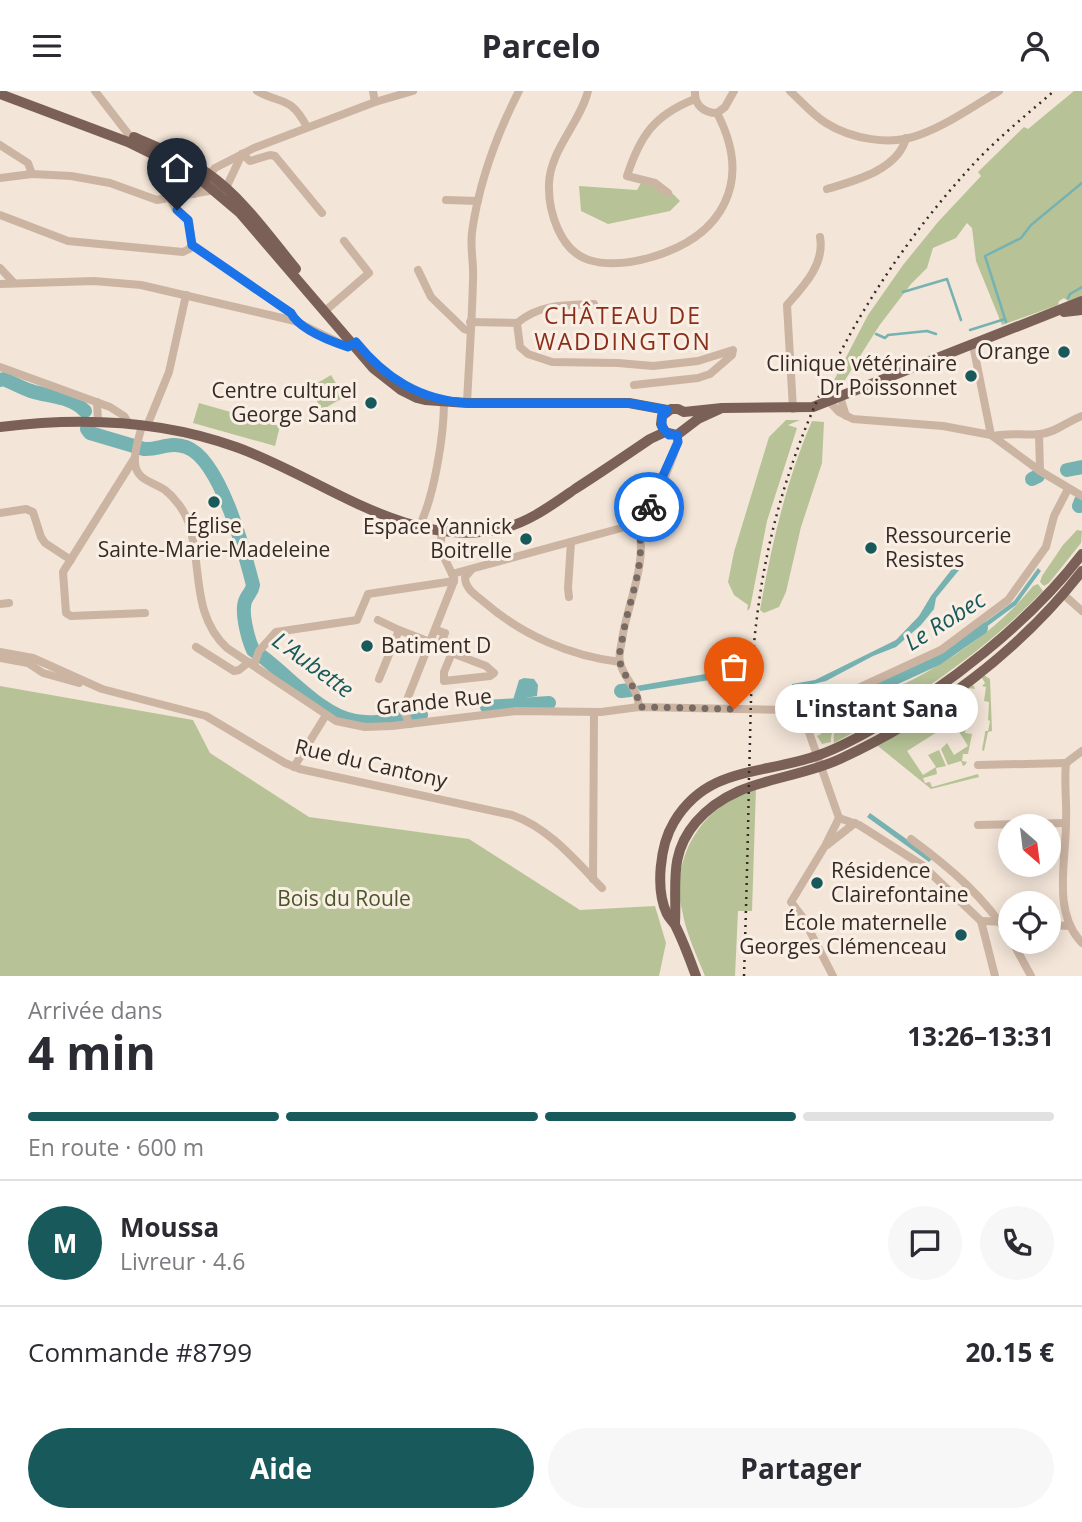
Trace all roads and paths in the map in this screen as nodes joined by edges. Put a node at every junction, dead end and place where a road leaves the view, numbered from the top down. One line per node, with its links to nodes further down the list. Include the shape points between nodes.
1 (5, 91): 12 (main road)
2 (95, 91): 17 (street)
3 (257, 91): 16 (street, via 286,102)
4 (373, 91): 14 (street)
5 (413, 91): 14 (street)
6 (519, 91): 30 (street, via 494,142)
7 (588, 91): 15 (street, via 549,180 551,210 559,232 587,260 612,264 648,258 687,244 710,225 729,192 734,168)
8 (734, 91): 15 (street)
9 (790, 91): 18 (street, via 824,122 847,134)
10 (999, 91): 18 (street, via 930,130)
11 (0, 94): 23 (main road, via 128,142)
12 (20, 94): 17 (main road)
13 (695, 95): 15 (street, via 698,105); 26 (street, via 647,132 626,176 655,183)
14 (374, 102): 16 (street)
15 (717, 113)
16 (307, 127): 20 (street)
17 (129, 135): 23 (main road, via 181,158)
18 (906, 138): 24 (street, via 903,147 875,172)
19 (0, 145): 21 (street, via 28,163)
20 (242, 154): 23 (street, via 215,168); 25 (street); 31 (street, via 250,161 275,156)
21 (32, 174): 22 (street); 28 (street, via 98,180 151,199)
22 (0, 178)
23 (207, 179): 25 (main road); 27 (street)
24 (827, 189)
25 (221, 190): 27 (street); 43 (main road)
26 (668, 193)
27 (194, 194): 28 (street)
28 (170, 198): 35 (street, via 187,218)
29 (446, 199): 30 (street)
30 (478, 201): 48 (street, via 470,251)
31 (322, 213)
32 (0, 215): 35 (street, via 68,241 183,252)
33 (820, 237): 59 (street, via 822,249 810,278 787,305)
34 (344, 241): 43 (street, via 369,272)
35 (192, 245): 46 (street, via 291,313)
36 (0, 268): 38 (street)
37 (418, 270): 48 (street, via 431,297 464,329)
38 (13, 283): 39 (street); 40 (street, via 113,281)
39 (0, 284)
40 (186, 295): 46 (street); 66 (street, via 169,372)
41 (1082, 301): 45 (main road)
42 (594, 304): 47 (street, via 539,309)
43 (327, 309): 49 (main road)
44 (1082, 310): 45 (main road)
45 (1053, 314): 50 (main road)
46 (295, 321): 49 (street, via 338,344 348,347)
47 (517, 323): 48 (street); 52 (street, via 520,347 552,362 677,365 733,350 710,374)
48 (470, 327): 57 (street)
49 (355, 342): 56 (main road, via 388,374)
50 (973, 345): 53 (main road); 71 (street)
51 (0, 367): 55 (street)
52 (634, 385)
53 (840, 397): 54 (main road); 61 (street)
54 (829, 401): 59 (main road); 61 (street)
55 (97, 402): 63 (street); 65 (street, via 124,416)
56 (444, 402): 57 (main road); 78 (street, via 434,483)
57 (467, 403): 64 (main road, via 629,403 649,405)
58 (722, 408): 59 (main road); 60 (main road); 68 (main road)
59 (793, 409)
60 (684, 412): 64 (main road, via 674,408); 68 (main road)
61 (846, 416): 71 (street)
62 (1082, 416): 69 (street)
63 (97, 421): 65 (main road); 67 (main road)
64 (664, 421): 70 (main road); 79 (main road, via 650,439 530,518 493,530)
65 (131, 425): 66 (main road)
66 (145, 426): 72 (street); 78 (main road, via 238,448)
67 (0, 427)
68 (687, 427): 70 (main road)
69 (1039, 434): 71 (street); 73 (street)
70 (677, 435): 77 (street, via 665,474)
71 (993, 436): 73 (street)
72 (136, 455): 82 (street); 101 (street, Grande Rue, via 136,470 143,479 166,491 188,520 204,613 214,636)
73 (1041, 471): 74 (street)
74 (1068, 489): 75 (street); 108 (street, via 1054,516 1046,547 1004,604 940,650 830,701)
75 (1082, 496)
76 (0, 513): 82 (street, via 33,512 45,543)
77 (637, 522): 80 (street); 100 (street, via 636,581)
78 (419, 527): 79 (main road)
79 (442, 531): 85 (street, via 440,549)
80 (571, 542): 83 (street); 88 (street)
81 (1082, 554): 86 (main road)
82 (71, 560): 90 (street, via 63,572 65,613)
83 (472, 569): 85 (street); 100 (street, via 465,577 468,587 520,628 578,653)
84 (1082, 571): 87 (main road)
85 (453, 577): 93 (street); 101 (street, via 368,594 357,620 276,632)
86 (1054, 585): 87 (main road); 110 (main road, via 999,639 938,687 871,730)
87 (1063, 594): 89 (street); 114 (main road, via 1007,649 952,693 885,736)
88 (569, 597)
89 (1082, 611)
90 (145, 613)
91 (378, 620): 92 (street)
92 (399, 629): 94 (street); 102 (street)
93 (436, 629): 94 (street); 95 (street, via 445,633)
94 (430, 642): 95 (street); 107 (street, via 403,710)
95 (440, 646): 98 (street)
96 (196, 647): 101 (street, via 234,671)
97 (0, 652): 103 (street, Rue du Cantony, via 33,658)
98 (452, 653): 98 (street, via 444,681 494,674 486,666)
99 (0, 658): 103 (street)
100 (620, 662): 104 (street)
101 (252, 663): 106 (street, Grande Rue)
102 (379, 679)
103 (85, 681): 113 (street, Rue du Cantony, via 206,716)
104 (639, 707): 105 (street, Grande Rue); 108 (street, Grande Rue, via 790,711)
105 (594, 712): 107 (street, Grande Rue, via 516,711); 121 (street)
106 (326, 715): 107 (street, Grande Rue, via 365,727); 113 (street)
107 (408, 722)
108 (808, 727): 110 (street)
109 (1082, 751): 111 (street)
110 (818, 756): 114 (street); 126 (main road, via 724,778 687,804 664,846 661,868 665,907)
111 (1066, 763): 112 (street); 117 (street)
112 (978, 765)
113 (294, 767): 121 (street, Rue du Cantony, via 530,821)
114 (822, 767): 115 (street); 126 (main road, via 731,793 701,817 687,835 674,869)
115 (839, 818): 116 (street); 120 (street)
116 (855, 823): 120 (street); 124 (street, via 926,869)
117 (1066, 823): 118 (street); 128 (street, via 1062,871)
118 (978, 825)
119 (911, 839): 123 (street)
120 (825, 846): 132 (street, via 791,902)
121 (593, 879): 122 (street, Rue du Cantony)
122 (602, 888)
123 (998, 915)
124 (981, 921): 125 (street); 133 (street)
125 (998, 922)
126 (675, 923): 131 (main road)
127 (1061, 926): 128 (street)
128 (1070, 926): 129 (street)
129 (1082, 943)
130 (1019, 954): 134 (street)
131 (696, 976)
132 (832, 976)
133 (995, 976)
134 (1031, 976)

